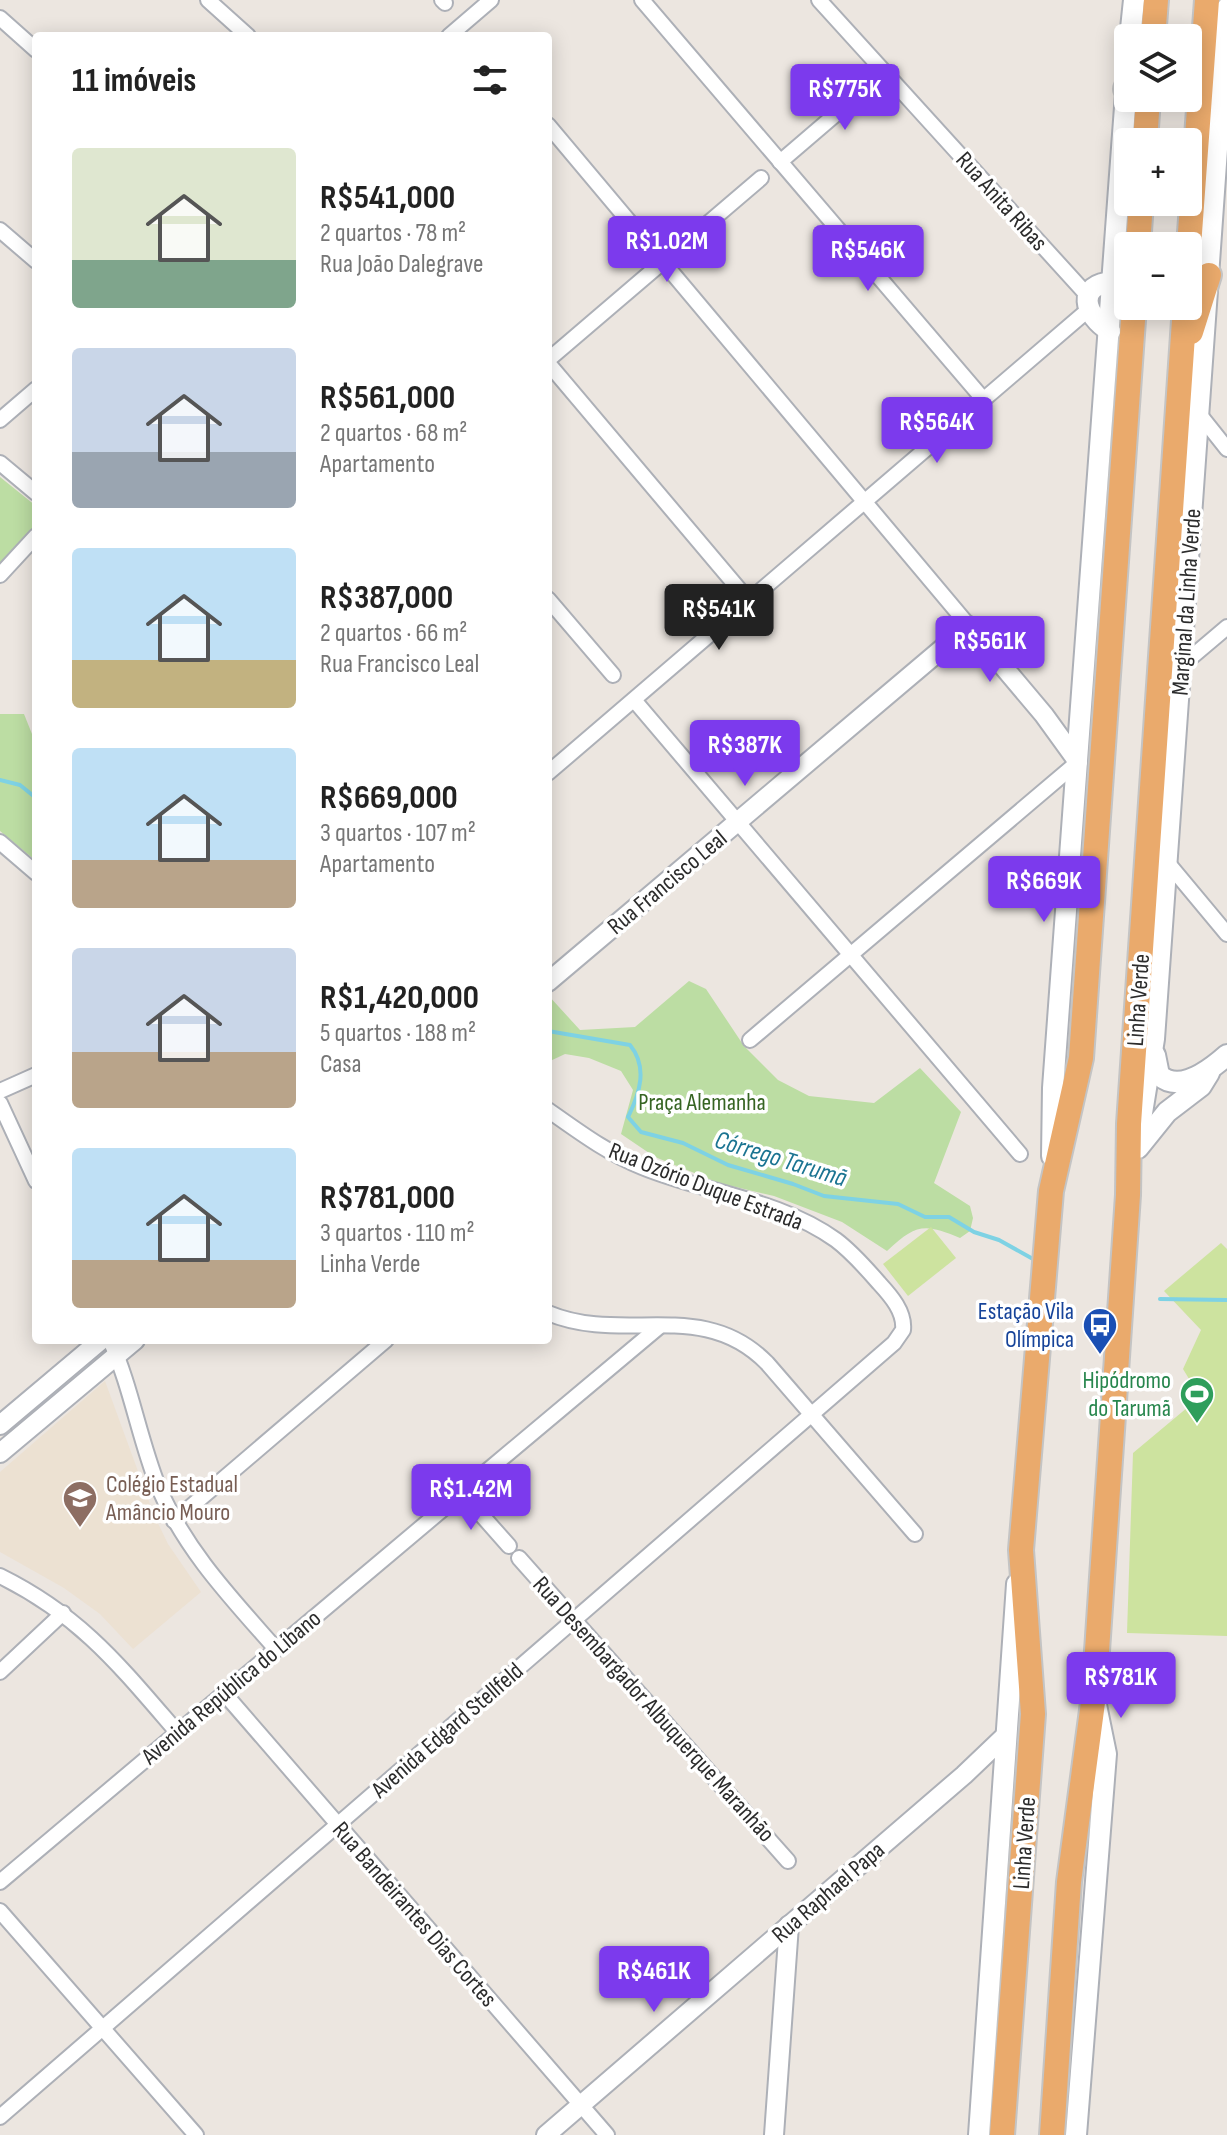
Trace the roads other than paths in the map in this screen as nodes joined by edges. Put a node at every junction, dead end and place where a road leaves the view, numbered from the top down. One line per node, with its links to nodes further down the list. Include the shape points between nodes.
1 (208, 0): 10 (street)
2 (491, 0): 11 (street)
3 (642, 0): 16 (street)
4 (819, 0): 13 (street, Rua Anita Ribas)
5 (1134, 0): 9 (main road)
6 (1207, 0): 21 (highway)
7 (1227, 8): 18 (main road, Marginal da Linha Verde)
8 (0, 18): 12 (street)
9 (1131, 24)
10 (244, 32)
11 (454, 32)
12 (32, 46)
13 (885, 72): 16 (street); 26 (street, Rua Anita Ribas)
14 (1130, 112): 20 (main road)
15 (552, 130): 23 (street)
16 (780, 162): 34 (street)
17 (761, 178): 23 (street)
18 (1219, 199): 24 (main road, Marginal da Linha Verde)
19 (0, 230): 22 (street)
20 (1119, 232)
21 (1190, 232)
22 (32, 258)
23 (663, 262): 30 (street); 40 (street)
24 (1209, 275): 31 (highway); 35 (main road, Marginal da Linha Verde)
25 (1114, 282): 26 (main road, via 1100,285); 29 (main road)
26 (1088, 303): 29 (main road, via 1093,318); 34 (street)
27 (1133, 320): 73 (highway, Linha Verde, via 1081,1058)
28 (1184, 320): 31 (highway, Linha Verde)
29 (1110, 331): 51 (main road)
30 (552, 359)
31 (1180, 364): 74 (highway, Linha Verde)
32 (552, 367): 43 (street)
33 (32, 392): 36 (street)
34 (984, 400): 40 (street)
35 (1200, 415): 37 (street); 47 (main road, Marginal da Linha Verde)
36 (0, 420)
37 (1227, 449)
38 (0, 463): 39 (street)
39 (32, 490)
40 (865, 502): 43 (street); 45 (street)
41 (32, 540): 42 (street)
42 (0, 575)
43 (749, 601): 49 (street)
44 (552, 604): 48 (street)
45 (969, 626): 50 (street); 56 (street, Rua Francisco Leal)
46 (1227, 627): 47 (street)
47 (1181, 666): 58 (main road, Marginal da Linha Verde)
48 (613, 675)
49 (634, 700): 53 (street); 56 (street)
50 (1044, 715): 51 (street, via 1064,723); 52 (street)
51 (1080, 719): 52 (main road)
52 (1078, 762): 54 (street); 55 (main road)
53 (552, 770)
54 (1049, 786): 55 (street); 61 (street)
55 (1077, 792): 73 (main road, via 1053,1088)
56 (737, 822): 61 (street); 62 (street, Rua Francisco Leal)
57 (0, 842): 59 (street)
58 (1167, 862): 60 (street); 63 (main road, Marginal da Linha Verde)
59 (32, 870)
60 (1227, 934)
61 (851, 955): 64 (street); 71 (street)
62 (552, 979)
63 (1154, 1039): 65 (main road, via 1155,1065 1167,1081 1186,1080); 70 (main road, Marginal da Linha Verde)
64 (750, 1040)
65 (1220, 1061): 70 (main road)
66 (32, 1077): 67 (street)
67 (0, 1091)
68 (0, 1103): 72 (street)
69 (552, 1113): 77 (street, Rua Ozório Duque Estrada, via 640,1166 760,1204 833,1237 897,1306 904,1323)
70 (1136, 1150): 74 (main road, Marginal da Linha Verde)
71 (1020, 1154)
72 (32, 1172)
73 (1051, 1191): 89 (highway, Linha Verde)
74 (1128, 1195): 96 (highway, Linha Verde)
75 (552, 1314): 76 (street, via 589,1324)
76 (660, 1326): 81 (street, via 709,1328 742,1340); 85 (street)
77 (894, 1343): 81 (street, Avenida Edgard Stellfeld)
78 (96, 1344): 82 (street)
79 (381, 1344): 87 (street)
80 (113, 1348): 83 (street); 87 (street, via 150,1466)
81 (811, 1414): 88 (street); 92 (street, Avenida Edgard Stellfeld)
82 (1, 1421): 83 (street)
83 (18, 1438): 84 (street)
84 (0, 1453)
85 (487, 1471)
86 (462, 1493): 92 (street, Rua Desembargador Albuquerque Maranhão); 93 (street, Avenida República do Líbano)
87 (174, 1521): 93 (street, via 207,1570)
88 (915, 1534)
89 (1021, 1550): 98 (main road, Linha Verde); 114 (highway, Linha Verde, via 1033,1714)
90 (0, 1576): 91 (street)
91 (63, 1613): 94 (street); 97 (street, via 108,1653)
92 (574, 1620): 101 (street, Avenida Edgard Stellfeld); 102 (street, Rua Desembargador Albuquerque Maranhão)
93 (276, 1649): 95 (street, Avenida República do Líbano)
94 (0, 1672)
95 (224, 1693): 97 (street, Avenida República do Líbano); 101 (street, Rua Bandeirantes Dias Cortes)
96 (1094, 1695): 115 (highway, Linha Verde, via 1069,1882); 116 (main road, Linha Verde, via 1106,1754)
97 (177, 1732): 103 (street, Avenida República do Líbano)
98 (1007, 1734): 99 (street, Rua Raphael Papa); 100 (main road, Linha Verde)
99 (964, 1775): 100 (street, via 995,1773); 105 (street, Rua Raphael Papa)
100 (1004, 1789): 113 (main road, Linha Verde)
101 (338, 1824): 106 (street, Avenida Edgard Stellfeld); 107 (street, Rua Bandeirantes Dias Cortes)
102 (788, 1861)
103 (0, 1882)
104 (0, 1911): 106 (street)
105 (789, 1925): 107 (street, Rua Raphael Papa); 112 (street)
106 (103, 2028): 108 (street, Avenida Edgard Stellfeld); 109 (street)
107 (581, 2105): 110 (street, Rua Raphael Papa); 111 (street, Rua Bandeirantes Dias Cortes)
108 (0, 2117)
109 (196, 2135)
110 (546, 2135)
111 (607, 2135)
112 (774, 2135)
113 (979, 2135)
114 (1002, 2135)
115 (1052, 2135)
116 (1076, 2135)

